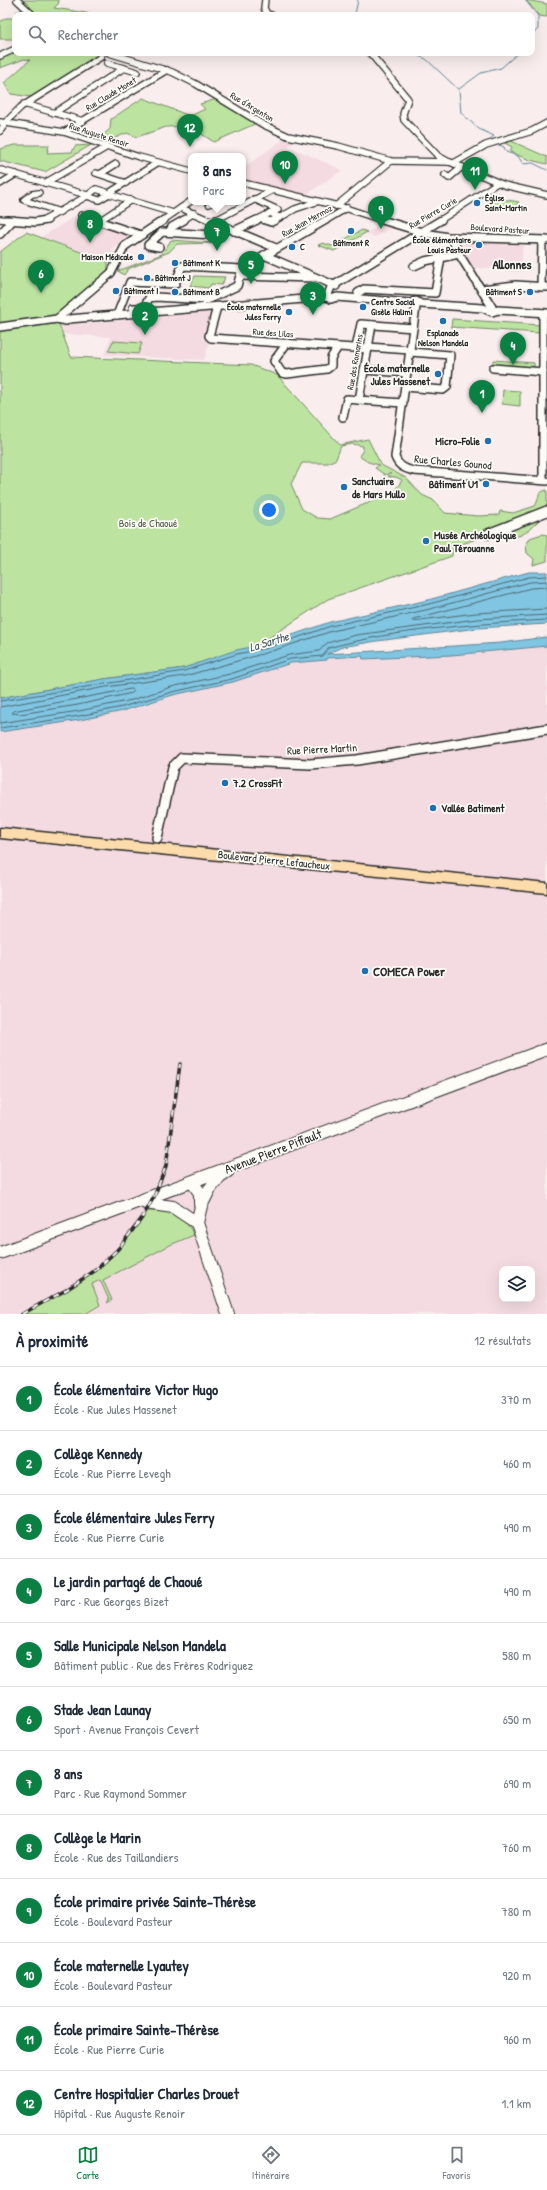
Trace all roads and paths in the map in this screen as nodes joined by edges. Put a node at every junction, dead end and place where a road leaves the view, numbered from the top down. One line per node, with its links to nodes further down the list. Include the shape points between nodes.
1 (18, 0): 3 (street)
2 (265, 0): 4 (street)
3 (30, 12)
4 (266, 12)
5 (12, 50): 6 (street)
6 (0, 56)
7 (119, 56): 12 (street, Rue d'Argenton)
8 (373, 56): 24 (street, via 408,99 404,120 438,156)
9 (101, 57): 14 (street)
10 (107, 63): 11 (street)
11 (124, 68): 13 (street); 15 (street)
12 (168, 70): 16 (street, Rue Claude Monet); 22 (street, Rue d'Argenton, via 280,133)
13 (138, 72)
14 (24, 104): 15 (street); 17 (street)
15 (54, 113): 16 (street)
16 (83, 121): 20 (street, Rue Claude Monet)
17 (4, 122): 19 (street); 20 (street, Rue Auguste Renoir)
18 (547, 123): 24 (street, via 486,145)
19 (0, 131)
20 (64, 132): 21 (street, Rue Auguste Renoir)
21 (107, 147): 23 (street, Rue Auguste Renoir); 32 (street)
22 (391, 161): 24 (street, Rue d'Argenton); 47 (street)
23 (157, 163): 28 (street, Rue Auguste Renoir); 31 (street)
24 (452, 163): 26 (street)
25 (116, 164): 31 (street, via 98,173)
26 (462, 167): 30 (street, via 449,178); 33 (street)
27 (1, 170): 29 (street)
28 (188, 170)
29 (16, 174): 32 (street); 34 (street)
30 (445, 175)
31 (126, 182): 38 (street)
32 (45, 183): 40 (street)
33 (497, 183): 39 (street); 62 (street, Rue Pierre Curie, via 464,206)
34 (0, 184)
35 (246, 184): 36 (street, Boulevard Pasteur)
36 (271, 191): 41 (street); 43 (street, Boulevard Pasteur)
37 (39, 193): 50 (street, via 32,194 24,200)
38 (109, 194): 40 (street, via 96,189); 42 (street)
39 (547, 194)
40 (87, 196): 50 (street)
41 (254, 199): 45 (street); 53 (street, via 278,210)
42 (131, 200): 51 (street); 59 (street)
43 (317, 202): 47 (street, Boulevard Pasteur); 55 (street)
44 (188, 203): 48 (street)
45 (246, 203)
46 (243, 205): 60 (street)
47 (336, 206): 49 (street, Boulevard Pasteur)
48 (181, 208): 51 (street); 52 (street)
49 (347, 208): 62 (street, Boulevard Pasteur); 69 (street, Rue Jean Mermoz)
50 (60, 212): 58 (street, via 40,222)
51 (173, 213): 65 (street)
52 (194, 213): 60 (street); 63 (street, via 172,227)
53 (270, 213): 55 (street); 56 (street)
54 (81, 215): 59 (street)
55 (279, 217): 56 (street, via 271,222)
56 (261, 218): 61 (street)
57 (0, 219): 58 (street)
58 (13, 220): 64 (street)
59 (98, 221): 65 (street)
60 (213, 221): 61 (street)
61 (232, 230): 63 (street, via 215,232 213,235); 69 (street)
62 (420, 231): 66 (street, Boulevard Pasteur); 76 (street, Rue Pierre Curie)
63 (169, 232): 68 (street, via 160,232 148,245)
64 (0, 234)
65 (141, 235): 87 (street, via 125,246 111,273)
66 (451, 237): 67 (street, Boulevard Pasteur); 70 (street)
67 (545, 243): 77 (street)
68 (159, 247)
69 (276, 248): 71 (street, Rue Jean Mermoz)
70 (459, 254): 72 (street); 78 (street)
71 (264, 255): 74 (street, Rue Jean Mermoz); 75 (street)
72 (441, 257): 73 (street, via 425,260); 79 (street, via 435,293 364,289)
73 (414, 266)
74 (241, 273): 75 (street, via 310,279); 83 (street, via 237,286 207,300 156,297 149,298 144,308); 83 (street, via 182,266 175,284 130,282)
75 (315, 277): 76 (street)
76 (335, 285): 80 (street)
77 (544, 287): 78 (street)
78 (482, 289): 84 (street)
79 (358, 293)
80 (332, 295): 81 (street); 82 (street)
81 (416, 305): 84 (street); 90 (street, Rue Charles Gounod)
82 (217, 307): 86 (street); 92 (street, Rue des Lilas, via 210,338)
83 (119, 308): 86 (street)
84 (493, 309): 85 (street)
85 (545, 313): 91 (street)
86 (117, 315): 87 (street)
87 (63, 318): 89 (street)
88 (372, 325): 90 (street, Rue des Romarins); 94 (street, via 360,325); 95 (street, Rue des Romarins)
89 (0, 327)
90 (413, 328): 96 (street, Rue Charles Gounod)
91 (545, 338): 100 (street)
92 (287, 343): 93 (street, Rue des Lilas); 93 (street, via 274,361 282,373 287,374 327,369 331,366 331,358)
93 (338, 347): 94 (street, Rue des Lilas)
94 (356, 348): 95 (street, Rue des Lilas)
95 (368, 348): 96 (street, Rue des Lilas); 98 (street, Rue des Romarins)
96 (410, 351): 99 (street, Rue Charles Gounod); 101 (street, Rue des Lilas, via 450,355 447,387 443,390)
97 (493, 368): 100 (street)
98 (364, 370): 99 (street); 102 (street, Rue des Romarins)
99 (407, 373): 101 (street, Rue Charles Gounod)
100 (544, 375): 105 (street)
101 (405, 387): 103 (street, Rue Charles Gounod)
102 (359, 400): 103 (street, Rue des Romarins); 104 (street, via 347,399)
103 (403, 403): 107 (street, Rue Charles Gounod, via 395,457 402,467 414,471)
104 (344, 417)
105 (545, 424): 106 (street)
106 (545, 441): 107 (street)
107 (545, 481)
108 (547, 511): 109 (street)
109 (488, 534)
110 (547, 729): 113 (street, Rue Pierre Martin, via 318,764 182,758 173,767)
111 (0, 826): 114 (main road, Boulevard Pierre Lefaucheux)
112 (0, 833): 115 (main road, Boulevard Pierre Lefaucheux)
113 (157, 838)
114 (547, 881)
115 (547, 888)
116 (547, 1049): 117 (street, Avenue Pierre Piffault)
117 (240, 1163): 118 (street, Avenue Pierre Piffault); 121 (street, via 220,1176)
118 (193, 1183): 119 (street, Avenue Pierre Piffault); 121 (street, via 200,1193)
119 (176, 1189): 120 (street, Avenue Pierre Piffault); 122 (street, via 175,1201)
120 (139, 1202): 122 (street, via 156,1203); 124 (street, Avenue Pierre Piffault)
121 (200, 1206): 123 (street)
122 (179, 1210): 123 (street)
123 (197, 1223): 125 (street)
124 (0, 1253)
125 (228, 1314)

